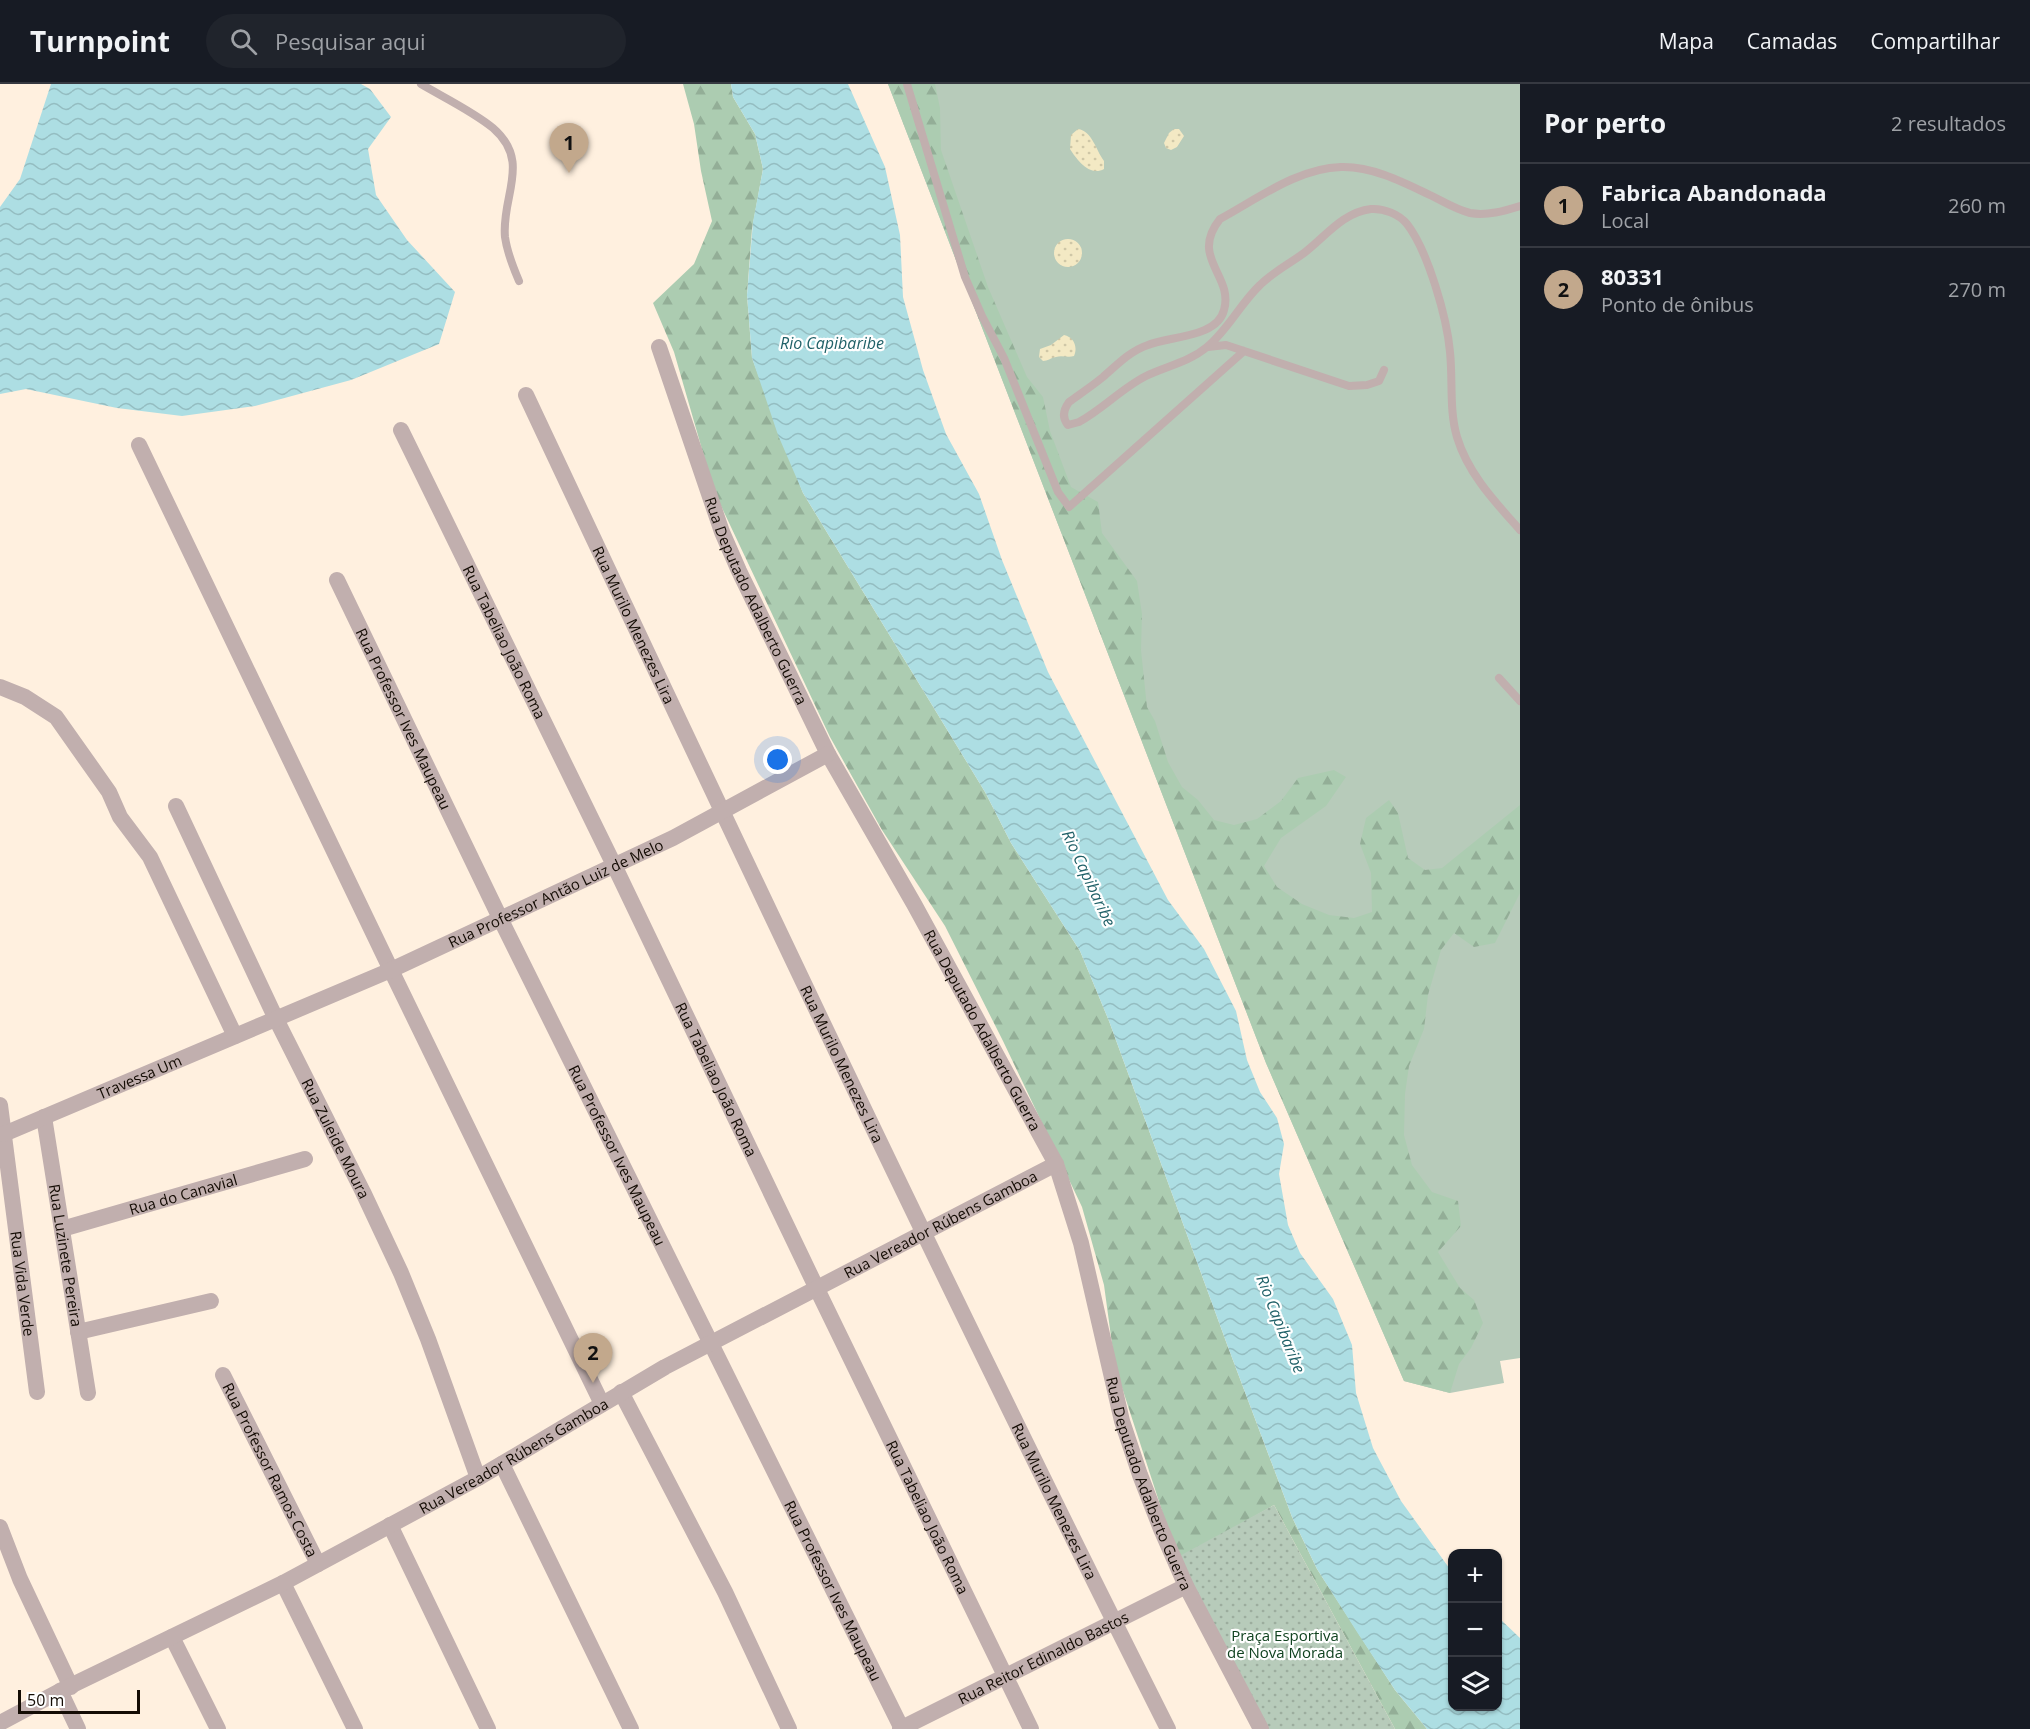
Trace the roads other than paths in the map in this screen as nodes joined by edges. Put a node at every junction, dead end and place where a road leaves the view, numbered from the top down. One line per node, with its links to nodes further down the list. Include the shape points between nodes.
1 (422, 84): 4 (lane, via 492,127 511,154 514,172 505,236)
2 (908, 84): 7 (lane, via 965,277 1004,358 1058,492 1069,507)
3 (1520, 206): 6 (lane, via 1470,213 1386,176 1343,167 1289,181 1220,219 1212,228 1209,252 1225,300 1220,319 1195,334 1149,344 1133,352 1069,402 1064,414 1066,423 1079,422 1137,381 1180,364)
4 (519, 281)
5 (659, 347): 17 (street, Rua Deputado Adalberto Guerra, via 722,532)
6 (1208, 347): 7 (lane, via 1226,345); 12 (lane, via 1259,286 1347,217 1372,209 1396,215 1413,234 1438,295 1450,350 1452,413 1457,438 1467,463 1485,490)
7 (1244, 351): 8 (lane, via 1349,386 1378,381)
8 (1383, 370)
9 (526, 395): 19 (street, Rua Murilo Menezes Lira)
10 (401, 430): 20 (street, Rua Tabeliao João Roma)
11 (139, 445): 22 (street)
12 (1520, 530)
13 (337, 580): 21 (street, Rua Professor Ives Maupeau)
14 (1499, 678): 16 (lane)
15 (0, 687): 24 (street, via 56,717 109,792 120,817 150,857)
16 (1520, 701)
17 (828, 754): 19 (street, Rua Professor Antão Luiz de Melo); 29 (street, Rua Deputado Adalberto Guerra)
18 (176, 806): 23 (street, Rua Zuleide Moura)
19 (722, 812): 20 (street, Rua Professor Antão Luiz de Melo); 31 (street, Rua Murilo Menezes Lira)
20 (614, 865): 21 (street, Rua Professor Antão Luiz de Melo); 32 (street, Rua Tabeliao João Roma)
21 (500, 918): 22 (street, Rua Professor Antão Luiz de Melo); 35 (street, Rua Professor Ives Maupeau)
22 (391, 970): 23 (street, Rua Professor Antão Luiz de Melo); 40 (street)
23 (276, 1019): 24 (street, Travessa Um); 42 (street, Rua Zuleide Moura, via 401,1273)
24 (235, 1036): 26 (street, Travessa Um)
25 (0, 1105): 27 (street, Rua Vida Verde)
26 (44, 1117): 27 (street, Travessa Um); 30 (street, Rua Luzinete Pereira)
27 (4, 1134): 37 (street, Rua Vida Verde)
28 (304, 1159): 30 (street, Rua do Canavial)
29 (1056, 1164): 31 (street, Rua Vereador Rúbens Gamboa); 47 (street, Rua Deputado Adalberto Guerra, via 1081,1243 1122,1421)
30 (62, 1229): 34 (street, Rua Luzinete Pereira)
31 (924, 1233): 32 (street, Rua Vereador Rúbens Gamboa); 48 (street, Rua Murilo Menezes Lira)
32 (817, 1289): 35 (street, Rua Vereador Rúbens Gamboa); 50 (street, Rua Tabeliao João Roma)
33 (212, 1301): 34 (street)
34 (78, 1332): 39 (street, Rua Luzinete Pereira)
35 (710, 1343): 38 (street, Rua Vereador Rúbens Gamboa); 59 (street, Rua Professor Ives Maupeau)
36 (223, 1375): 45 (street, Rua Professor Ramos Costa)
37 (37, 1392)
38 (621, 1392): 40 (street, Rua Vereador Rúbens Gamboa); 58 (street, via 725,1592)
39 (88, 1393)
40 (602, 1404): 41 (street, Rua Vereador Rúbens Gamboa)
41 (502, 1464): 42 (street, Rua Vereador Rúbens Gamboa); 57 (street)
42 (478, 1478): 43 (street, Rua Vereador Rúbens Gamboa)
43 (390, 1525): 45 (street, Rua Vereador Rúbens Gamboa); 56 (street)
44 (0, 1527): 51 (street)
45 (318, 1564): 46 (street, Rua Vereador Rúbens Gamboa)
46 (283, 1583): 49 (street, Rua Vereador Rúbens Gamboa); 55 (street)
47 (1186, 1586): 48 (street, Rua Reitor Edinaldo Bastos); 62 (street, Rua Deputado Adalberto Guerra)
48 (1114, 1622): 50 (street, Rua Reitor Edinaldo Bastos); 61 (street, Rua Murilo Menezes Lira)
49 (172, 1637): 51 (street, Rua Vereador Rúbens Gamboa); 54 (street)
50 (1004, 1676): 59 (street, Rua Reitor Edinaldo Bastos); 60 (street, Rua Tabeliao João Roma)
51 (65, 1689): 52 (street, Rua Vereador Rúbens Gamboa); 53 (street)
52 (1, 1720)
53 (78, 1729)
54 (218, 1729)
55 (355, 1729)
56 (488, 1729)
57 (631, 1729)
58 (789, 1729)
59 (901, 1729)
60 (1031, 1729)
61 (1168, 1729)
62 (1261, 1729)

